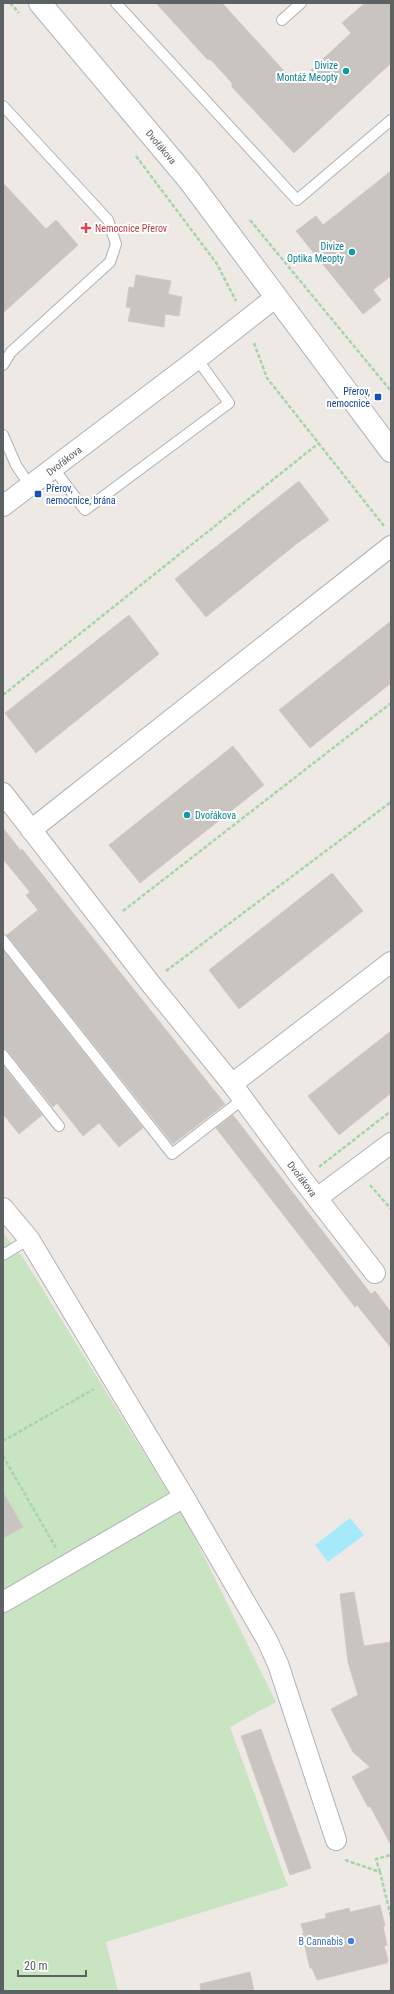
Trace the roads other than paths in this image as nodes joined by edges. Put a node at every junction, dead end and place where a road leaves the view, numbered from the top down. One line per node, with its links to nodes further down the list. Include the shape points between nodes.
1 (40, 3): 7 (main road, Dvořákova, via 189,180)
2 (116, 3): 6 (lane, via 296,200)
3 (301, 3): 4 (lane)
4 (282, 20)
5 (3, 106): 9 (lane, via 108,220 116,244 110,262 11,352)
6 (391, 120)
7 (276, 297): 8 (street, Dvořákova); 11 (main road, Dvořákova)
8 (197, 359): 12 (street, Dvořákova); 12 (lane, via 229,403 85,510)
9 (3, 365)
10 (3, 434): 13 (lane, via 16,465)
11 (391, 451)
12 (54, 469): 13 (street, Dvořákova)
13 (30, 486): 14 (street, Dvořákova)
14 (3, 506)
15 (389, 537): 17 (street)
16 (3, 793): 17 (street, Dvořákova)
17 (31, 830): 21 (street, Dvořákova)
18 (3, 940): 21 (lane, via 172,1154)
19 (391, 962): 21 (street)
20 (3, 1055): 22 (lane)
21 (237, 1091): 24 (street, Dvořákova)
22 (59, 1126)
23 (391, 1143): 24 (street)
24 (317, 1198): 28 (street, Dvořákova)
25 (3, 1208): 26 (street)
26 (29, 1240): 27 (lane); 29 (street)
27 (3, 1255)
28 (375, 1272)
29 (184, 1498): 30 (street); 31 (street, via 272,1650)
30 (3, 1602)
31 (339, 1848)

